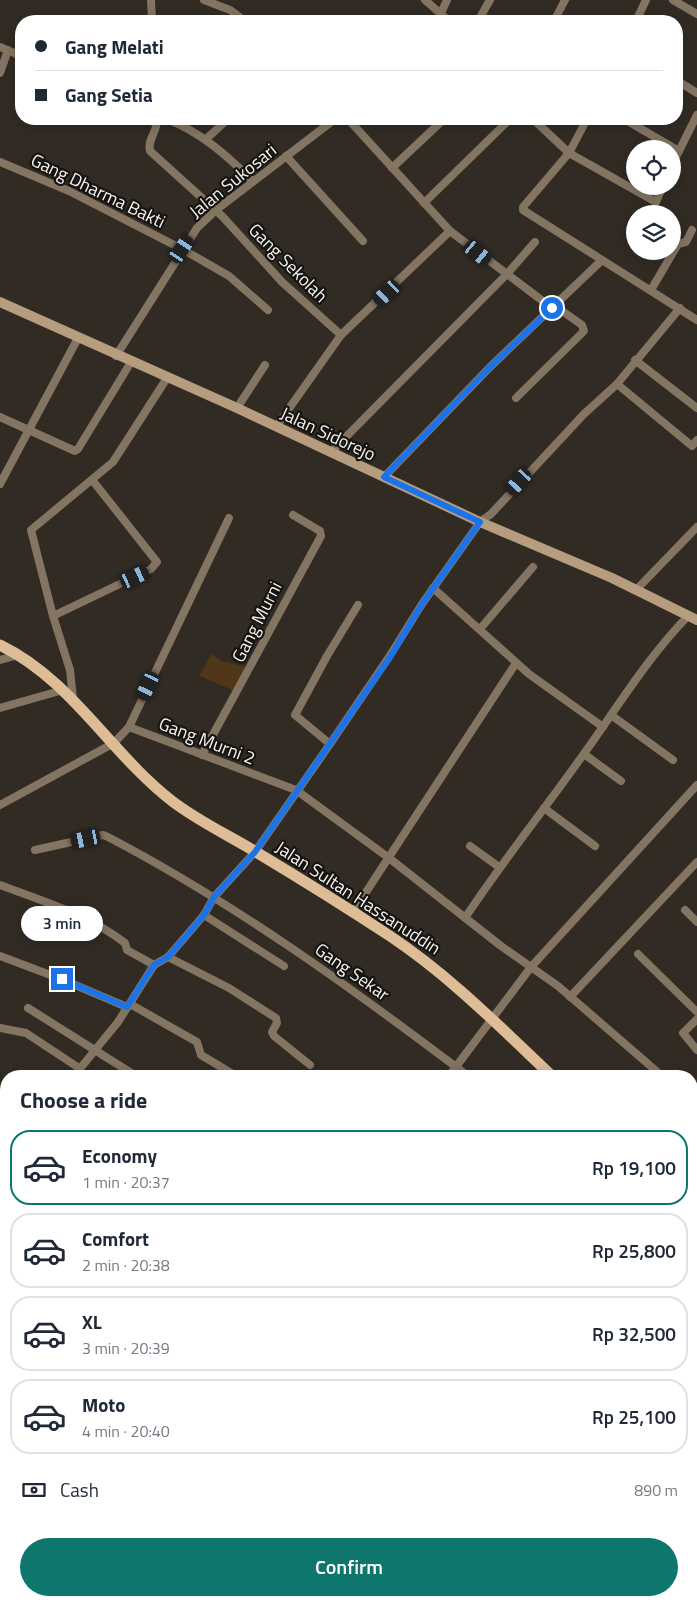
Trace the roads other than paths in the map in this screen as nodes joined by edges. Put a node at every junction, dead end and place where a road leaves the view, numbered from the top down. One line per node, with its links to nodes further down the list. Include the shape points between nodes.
1 (151, 0): 11 (street)
2 (204, 0): 12 (street)
3 (425, 0): 9 (street)
4 (447, 0): 9 (street)
5 (490, 0): 13 (street)
6 (566, 0): 14 (street)
7 (646, 0): 15 (street)
8 (673, 0): 10 (street)
9 (441, 13)
10 (697, 14)
11 (152, 15)
12 (237, 15)
13 (481, 15)
14 (557, 15)
15 (639, 15)
16 (0, 47): 17 (street)
17 (8, 50): 18 (street); 19 (street)
18 (15, 53)
19 (0, 73)
20 (683, 84): 21 (street)
21 (697, 93)
22 (697, 115): 35 (street)
23 (156, 125): 45 (street, Gang Sekolah, via 150,151)
24 (182, 125): 33 (street)
25 (221, 125): 33 (street)
26 (327, 125): 37 (street, Jalan Sukosari)
27 (353, 125): 39 (street)
28 (438, 125): 39 (street)
29 (504, 125): 44 (street)
30 (539, 125): 36 (street)
31 (584, 125): 36 (street)
32 (634, 125): 34 (street)
33 (206, 139): 40 (street, via 230,157)
34 (659, 140)
35 (681, 148)
36 (569, 153): 41 (street); 51 (street, via 523,209)
37 (286, 156): 40 (street, Jalan Sukosari); 48 (street)
38 (0, 162): 50 (street, Gang Dharma Bakti, via 69,190)
39 (392, 168): 44 (street)
40 (253, 181): 45 (street, Jalan Sukosari)
41 (626, 185)
42 (644, 195): 43 (street, via 656,202)
43 (659, 195)
44 (424, 203): 47 (street)
45 (216, 210): 50 (street, Jalan Sukosari); 59 (street, Gang Sekolah, via 282,282)
46 (692, 230): 53 (street, via 686,242 678,244)
47 (450, 231): 52 (street); 59 (street)
48 (363, 241)
49 (535, 242): 52 (street)
50 (182, 249): 57 (street, Gang Dharma Bakti, via 229,276); 61 (street, Jalan Sukosari)
51 (602, 260): 53 (street); 55 (street)
52 (506, 276): 55 (street); 74 (street)
53 (651, 290): 56 (street)
54 (0, 302): 60 (street, Jalan Sidorejo)
55 (553, 307): 67 (street, via 582,325 584,331); 75 (street)
56 (680, 308): 58 (street); 62 (street)
57 (268, 310)
58 (697, 320)
59 (341, 335): 71 (street)
60 (78, 338): 61 (street, Jalan Sidorejo); 72 (street)
61 (116, 356): 63 (street, Jalan Sidorejo)
62 (635, 360): 66 (street); 69 (street)
63 (131, 362): 65 (street, Jalan Sidorejo); 72 (street, via 78,449 71,451)
64 (265, 365): 68 (street)
65 (167, 378): 68 (street, Jalan Sidorejo); 76 (street, via 118,455)
66 (617, 384): 73 (street, via 692,446); 80 (street)
67 (516, 398)
68 (237, 408): 71 (street, Jalan Sidorejo)
69 (697, 408)
70 (0, 417): 72 (street)
71 (276, 428): 74 (street, Jalan Sidorejo)
72 (27, 430): 77 (street)
73 (697, 440)
74 (331, 452): 75 (street, Jalan Sidorejo)
75 (384, 477): 80 (street, Jalan Sidorejo)
76 (93, 481): 86 (street, via 31,530); 86 (street, via 156,564 152,569)
77 (0, 484)
78 (293, 515): 102 (street, Gang Murni, via 317,529 321,536)
79 (229, 518): 97 (street)
80 (480, 522): 83 (street); 84 (street, Jalan Sidorejo)
81 (697, 527): 84 (street)
82 (533, 567): 88 (street)
83 (434, 588): 88 (street); 100 (street)
84 (636, 590): 87 (street, Jalan Sidorejo)
85 (358, 605): 100 (street, via 295,716)
86 (53, 616): 94 (street, via 70,670)
87 (692, 618): 96 (street, via 653,655)
88 (480, 629): 92 (street)
89 (0, 645): 90 (main road, Jalan Sultan Hassanuddin)
90 (18, 655): 91 (street); 93 (main road, Jalan Sultan Hassanuddin)
91 (0, 660)
92 (516, 663): 98 (street); 113 (street)
93 (63, 690): 94 (main road, Jalan Sultan Hassanuddin); 95 (street)
94 (73, 699): 99 (main road, Jalan Sultan Hassanuddin)
95 (0, 708)
96 (611, 715): 98 (street); 103 (street)
97 (128, 727): 99 (street); 102 (street, Gang Murni 2)
98 (603, 727): 101 (street)
99 (114, 743): 107 (street); 112 (main road, Jalan Sultan Hassanuddin, via 173,802)
100 (330, 744): 106 (street)
101 (584, 754): 104 (street); 108 (street)
102 (202, 755): 106 (street, Gang Murni 2)
103 (673, 760)
104 (621, 781)
105 (697, 785): 128 (street)
106 (296, 790): 112 (street); 113 (street, Gang Murni 2)
107 (0, 805)
108 (544, 808): 110 (street); 115 (street)
109 (470, 846): 115 (street)
110 (594, 846)
111 (34, 850): 117 (street, Gang Sekar, via 106,836)
112 (255, 852): 117 (street); 119 (main road, Jalan Sultan Hassanuddin)
113 (389, 858): 119 (street); 121 (street, Gang Murni 2)
114 (697, 862): 129 (street)
115 (499, 867): 121 (street)
116 (0, 885): 126 (street, via 105,929 125,943 127,950)
117 (214, 897): 120 (street); 139 (street, Gang Sekar, via 342,982)
118 (685, 910): 122 (street)
119 (353, 912): 134 (main road, Jalan Sultan Hassanuddin, via 438,970)
120 (204, 915): 125 (street); 127 (street)
121 (465, 918): 128 (street, Gang Murni 2)
122 (697, 922)
123 (638, 954): 132 (street)
124 (0, 956): 130 (street)
125 (168, 957): 126 (street); 138 (street, via 229,988 276,1018 274,1036)
126 (154, 965): 130 (street)
127 (284, 966)
128 (531, 967): 129 (street, Gang Murni 2); 134 (street)
129 (570, 997): 146 (street, Gang Murni 2)
130 (129, 1005): 136 (street); 142 (street, via 197,1042 201,1055)
131 (28, 1008): 136 (street)
132 (697, 1012)
133 (697, 1019): 137 (street, via 683,1033)
134 (491, 1020): 139 (street); 145 (main road, Jalan Sultan Hassanuddin)
135 (0, 1028): 140 (street, via 26,1033)
136 (96, 1050): 140 (street); 141 (street)
137 (697, 1050)
138 (310, 1065)
139 (456, 1067): 143 (street); 144 (street, Gang Sekar)
140 (79, 1068)
141 (127, 1070)
142 (226, 1070)
143 (454, 1070)
144 (460, 1070)
145 (545, 1070)
146 (655, 1070)

